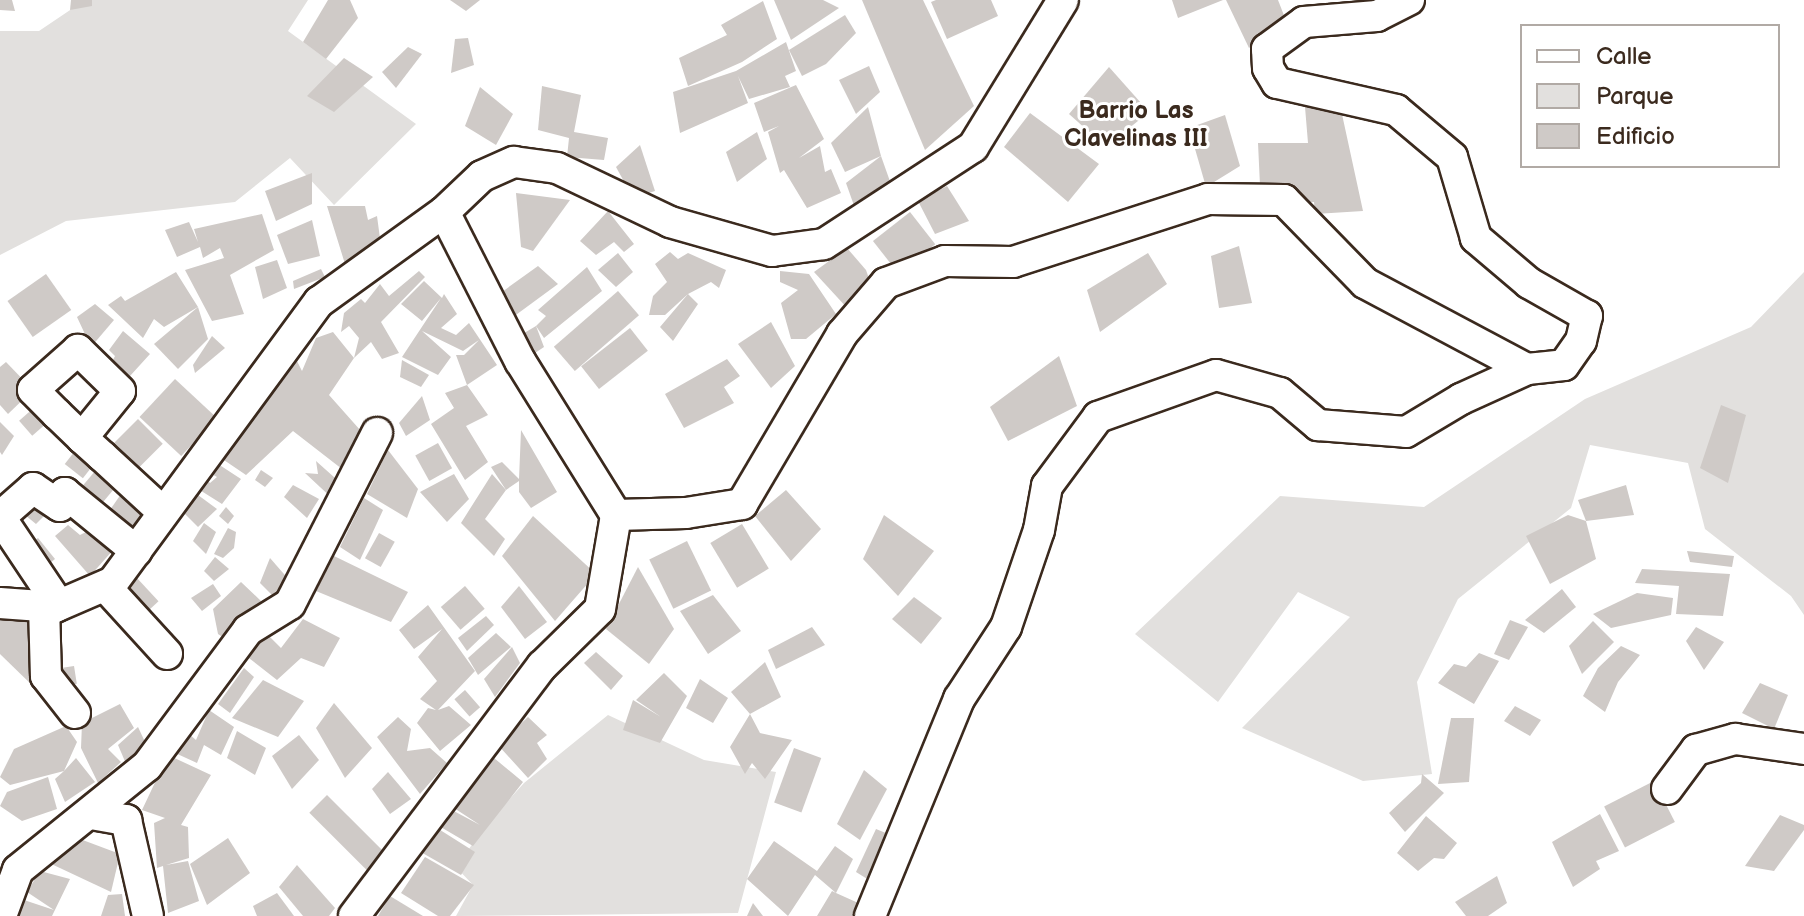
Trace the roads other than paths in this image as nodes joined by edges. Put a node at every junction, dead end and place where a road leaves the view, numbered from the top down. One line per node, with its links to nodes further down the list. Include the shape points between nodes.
1 (1063, 0): 3 (street, via 973,147 824,244 772,251 670,222 557,168 514,162 482,176)
2 (1409, 0): 4 (street, via 1377,16 1304,22 1267,49 1268,68 1277,83 1396,110 1452,157 1476,238 1529,283 1587,316 1581,341 1564,365)
3 (444, 212): 7 (street, via 319,302); 8 (street, via 520,361)
4 (1527, 369): 8 (street, via 1365,283 1284,200 1208,199 1013,262 945,261 886,283 842,334 742,504 686,513); 22 (street, via 1406,432 1318,425 1280,393 1216,375 1098,417 1047,486 1039,530 1006,627 959,699)
5 (377, 433): 18 (street, via 290,604 248,630 147,766)
6 (82, 438): 7 (street)
7 (163, 512): 10 (street)
8 (616, 515): 21 (street, via 600,609 542,666)
9 (0, 517): 10 (street, via 33,488 60,506 65,493); 13 (street)
10 (136, 551): 11 (street)
11 (105, 586): 13 (street); 14 (street)
12 (0, 603): 13 (street)
13 (51, 606): 15 (street, via 46,676)
14 (167, 654)
15 (75, 713)
16 (1804, 749): 17 (street, via 1735,739 1696,750)
17 (1667, 789)
18 (91, 814): 19 (street, via 40,848 18,870); 20 (street, via 126,820)
19 (1, 916)
20 (148, 916)
21 (354, 916)
22 (870, 916)

